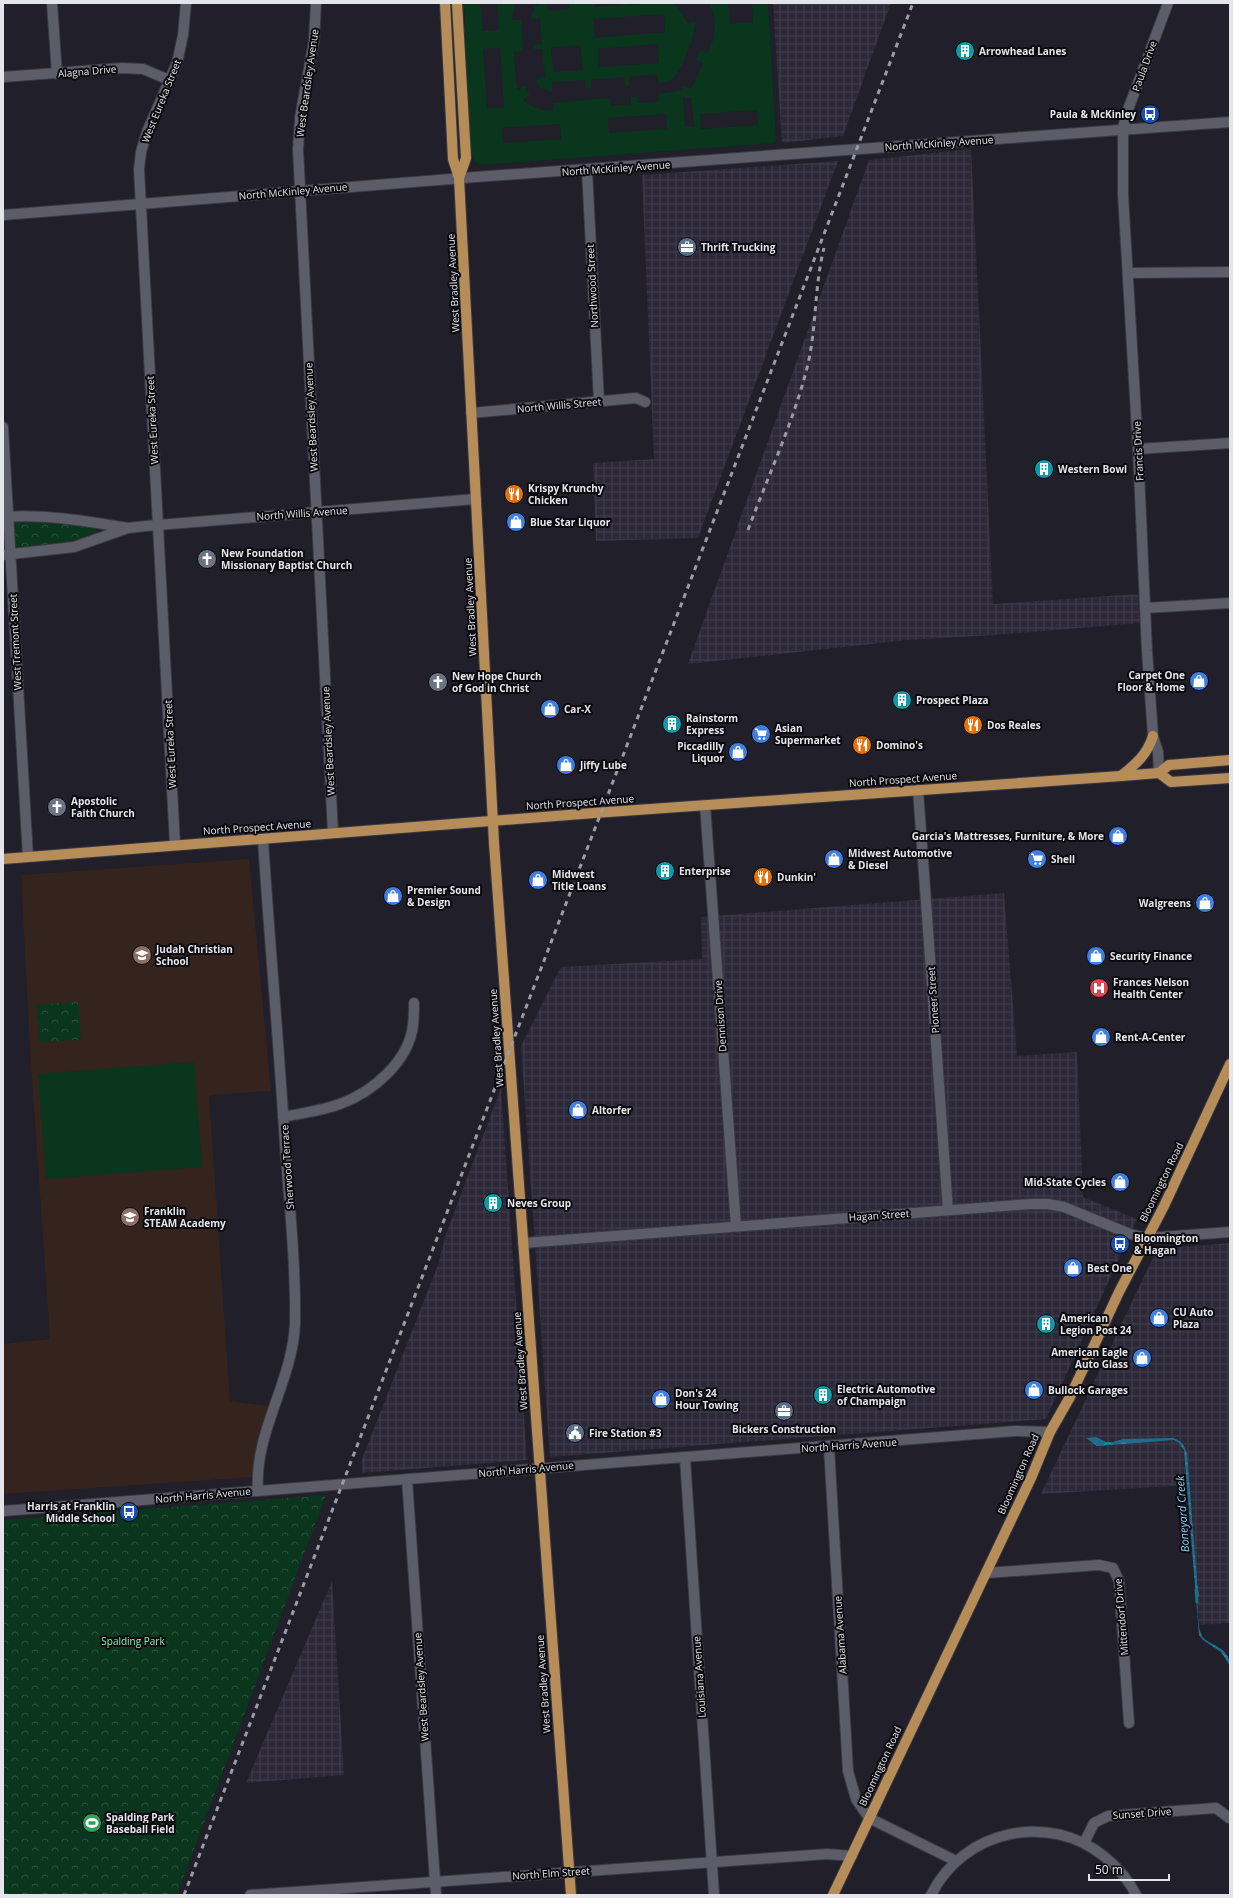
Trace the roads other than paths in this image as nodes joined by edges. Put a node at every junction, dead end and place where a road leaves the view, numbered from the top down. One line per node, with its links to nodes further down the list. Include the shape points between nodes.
1 (52, 3): 7 (street)
2 (186, 3): 9 (street, West Eureka Street, via 177,63)
3 (316, 3): 14 (street, West Beardsley Avenue, via 314,41 300,118)
4 (445, 3): 13 (main road, West Bradley Avenue, via 453,159)
5 (458, 3): 13 (main road, West Bradley Avenue, via 466,158)
6 (1168, 3): 11 (street, Paula Drive)
7 (57, 74): 8 (street, Alagna Drive); 9 (street, Alagna Drive, via 136,68 154,72)
8 (3, 77)
9 (169, 80): 15 (street, West Eureka Street, via 155,110 141,152)
10 (1230, 122): 11 (street, North McKinley Avenue)
11 (1122, 129): 12 (street, North McKinley Avenue); 18 (street, Francis Drive)
12 (587, 170): 13 (street, North McKinley Avenue); 19 (street, Northwood Street)
13 (460, 178): 14 (street, North McKinley Avenue); 21 (main road, West Bradley Avenue)
14 (300, 190): 15 (street, North McKinley Avenue); 26 (street, West Beardsley Avenue)
15 (140, 204): 16 (street, North McKinley Avenue); 28 (street, West Eureka Street)
16 (3, 215)
17 (1230, 272): 18 (street)
18 (1128, 274): 24 (street, Francis Drive)
19 (599, 401): 20 (street, North Willis Street, via 636,398); 21 (street, North Willis Street)
20 (645, 402)
21 (471, 412): 25 (main road, West Bradley Avenue)
22 (3, 427): 27 (street, West Tremont Street)
23 (1230, 442): 24 (street)
24 (1138, 449): 32 (street, Francis Drive)
25 (476, 499): 26 (street, North Willis Avenue); 40 (main road, West Bradley Avenue)
26 (316, 511): 28 (street, North Willis Avenue); 41 (street, West Beardsley Avenue)
27 (6, 517): 29 (street, North Willis Avenue, via 62,519); 30 (street, West Tremont Street)
28 (158, 524): 29 (street, North Willis Avenue); 43 (street, West Eureka Street)
29 (128, 528): 30 (street, North Willis Avenue, via 74,547)
30 (7, 555): 44 (street, West Tremont Street)
31 (1230, 603): 32 (street)
32 (1145, 608): 33 (street, Francis Drive)
33 (1153, 736): 35 (street, Francis Drive, via 1158,752); 36 (main road, via 1146,753 1137,764)
34 (1230, 760): 35 (main road, North Prospect Avenue, via 1169,765)
35 (1159, 773): 36 (main road, North Prospect Avenue); 37 (main road, via 1171,782)
36 (1121, 776): 38 (main road, North Prospect Avenue)
37 (1230, 778)
38 (918, 790): 39 (main road, North Prospect Avenue); 49 (street, Pioneer Street)
39 (705, 805): 40 (main road, North Prospect Avenue); 50 (street, Dennison Drive)
40 (493, 821): 41 (main road, North Prospect Avenue); 53 (main road, West Bradley Avenue)
41 (333, 833): 42 (main road, North Prospect Avenue)
42 (263, 838): 43 (main road, North Prospect Avenue); 48 (street, Sherwood Terrace)
43 (175, 846): 44 (main road, North Prospect Avenue)
44 (28, 857): 45 (main road, North Prospect Avenue)
45 (3, 859)
46 (414, 1003): 48 (street, via 413,1026 407,1046 398,1061 375,1084 341,1104)
47 (1230, 1064): 52 (main road, Bloomington Road)
48 (283, 1117): 59 (street, Sherwood Terrace, via 293,1247 295,1325 282,1387 259,1454)
49 (948, 1210): 50 (street, Hagan Street); 52 (street, Hagan Street, via 1030,1204 1054,1205)
50 (736, 1226): 53 (street, Hagan Street)
51 (1230, 1232): 52 (street, Hagan Street)
52 (1147, 1238): 54 (main road, Bloomington Road)
53 (523, 1243): 57 (main road, West Bradley Avenue)
54 (1050, 1432): 55 (street, North Harris Avenue, via 1015,1431); 61 (main road, Bloomington Road)
55 (829, 1447): 56 (street, North Harris Avenue); 63 (street, Alabama Avenue, via 848,1771 856,1799)
56 (686, 1458): 57 (street, North Harris Avenue); 68 (street, Louisiana Avenue)
57 (540, 1468): 58 (street, North Harris Avenue); 69 (main road, West Bradley Avenue)
58 (407, 1479): 59 (street, North Harris Avenue); 70 (street, West Beardsley Avenue)
59 (258, 1490): 60 (street, North Harris Avenue)
60 (3, 1511)
61 (986, 1572): 62 (street, Mittendorf Drive, via 1099,1565 1113,1568 1119,1581); 63 (main road, Bloomington Road)
62 (1129, 1724)
63 (869, 1818): 66 (main road, Bloomington Road); 67 (street)
64 (1229, 1818): 65 (street, Sunset Drive, via 1216,1808 1108,1816 1094,1823)
65 (1084, 1843): 67 (street, via 1050,1832 1016,1832 984,1842); 78 (street, via 1116,1866)
66 (852, 1856): 68 (street, North Elm Street, via 826,1854); 76 (main road, Bloomington Road)
67 (956, 1861): 77 (street, via 941,1878)
68 (712, 1863): 69 (street, North Elm Street); 75 (street, Louisiana Avenue)
69 (569, 1872): 70 (street, North Elm Street); 74 (main road, West Bradley Avenue)
70 (435, 1882): 71 (street, North Elm Street); 73 (street, West Beardsley Avenue)
71 (269, 1894): 72 (street, North Elm Street)
72 (250, 1895)
73 (436, 1895)
74 (571, 1895)
75 (714, 1895)
76 (833, 1895)
77 (931, 1895)
78 (1136, 1895)

